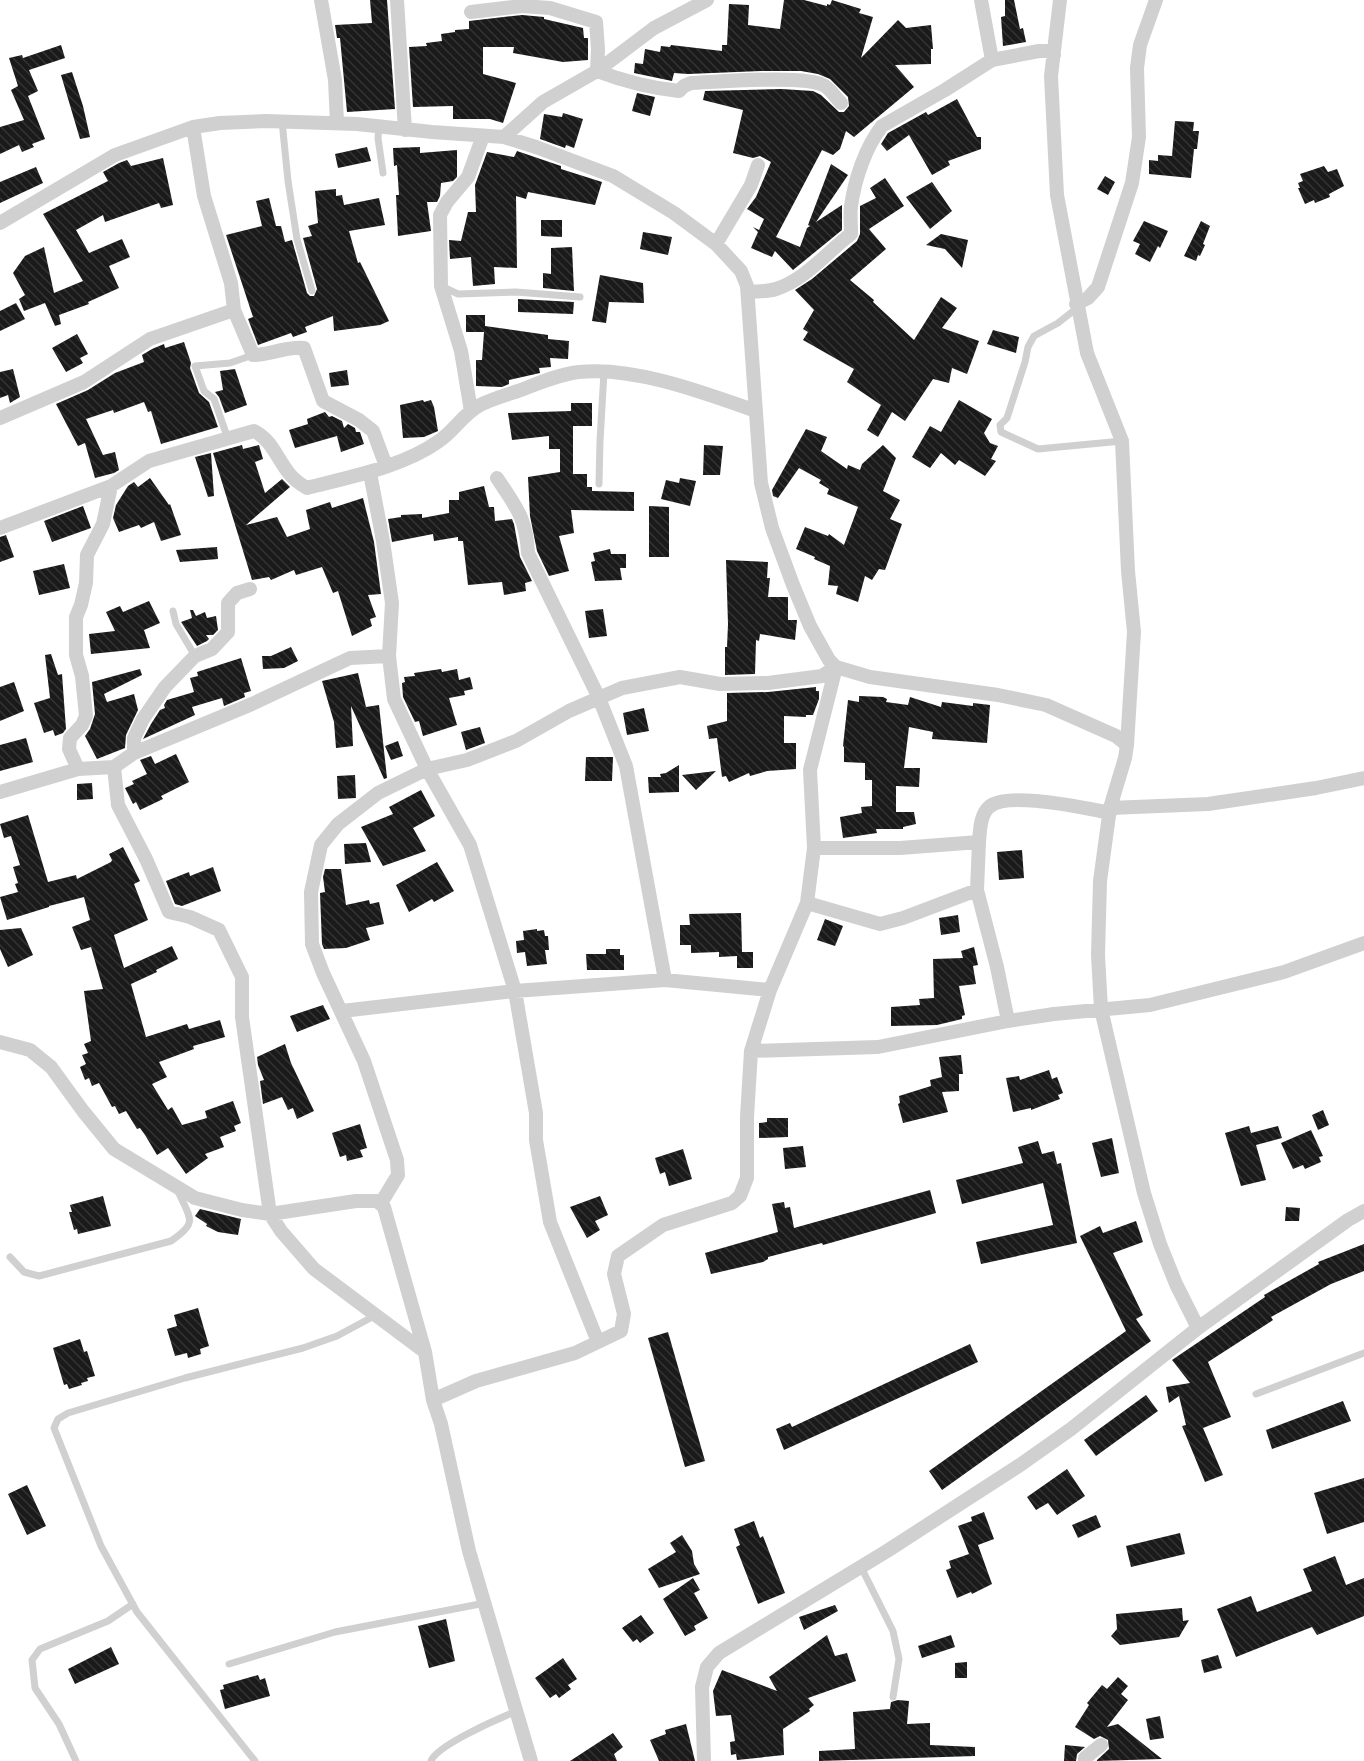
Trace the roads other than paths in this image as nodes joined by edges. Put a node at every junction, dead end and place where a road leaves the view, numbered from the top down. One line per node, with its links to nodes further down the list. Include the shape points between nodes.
1 (321, 0): 14 (street, via 335,80)
2 (397, 0): 17 (street)
3 (707, 0): 11 (street, via 654,28)
4 (981, 0): 10 (street)
5 (1060, 0): 9 (street)
6 (1156, 0): 28 (street, via 1140,45 1139,137 1132,183 1098,287)
7 (522, 3): 8 (street); 11 (street, via 596,22)
8 (471, 12)
9 (1054, 55): 10 (street, via 1039,51); 28 (street, via 1051,76 1057,195)
10 (992, 60): 26 (street, via 882,126 857,178 851,234 807,273 775,289)
11 (597, 71): 12 (street, via 679,91 692,83 803,81 825,85); 19 (street, via 543,102)
12 (841, 103)
13 (282, 121): 14 (street); 15 (street); 25 (lane, via 297,239)
14 (337, 123): 16 (street)
15 (193, 127): 22 (street, via 115,155); 29 (street, via 204,196 231,283)
16 (379, 127): 17 (street); 21 (lane)
17 (405, 130): 18 (street)
18 (483, 136): 19 (street); 24 (street, via 468,177 440,215)
19 (504, 137): 23 (street, via 613,176 675,213)
20 (758, 165): 23 (street, via 751,185)
21 (383, 173)
22 (0, 223)
23 (716, 244): 26 (street, via 741,271)
24 (441, 286): 27 (lane, via 458,294 516,292); 32 (street, via 461,351)
25 (312, 291)
26 (748, 292): 33 (street)
27 (580, 297)
28 (1076, 306): 36 (street, via 1087,353); 36 (lane, via 1058,323 1034,336 1016,392 1000,425 1001,432 1038,449)
29 (234, 310): 30 (street); 34 (street, via 150,339 84,382)
30 (253, 354): 35 (lane, via 230,363 195,366 204,391 214,399); 37 (street, via 304,348 323,401 373,431)
31 (604, 372): 32 (street, via 578,372); 33 (street, via 650,378); 40 (lane)
32 (471, 411): 37 (street, via 440,441)
33 (756, 411): 47 (street, via 761,483 772,528 810,626 823,653)
34 (0, 418)
35 (228, 439): 38 (street, via 254,431 262,435 289,474 307,488); 41 (street, via 149,461)
36 (1122, 441): 49 (street, via 1134,632)
37 (386, 466): 38 (street)
38 (370, 473): 46 (street, via 392,603)
39 (497, 478): 48 (street, via 521,514 531,561)
40 (599, 484)
41 (111, 486): 42 (street); 52 (street, via 103,524 87,555 86,583 76,617 76,655 86,716 70,738 69,749)
42 (0, 528)
43 (249, 589): 45 (street, via 237,593 228,603 228,632 212,649)
44 (173, 611): 45 (lane, via 176,624)
45 (195, 656): 50 (street, via 165,687 143,719 134,738)
46 (389, 656): 50 (street, via 350,658); 53 (street, via 394,699)
47 (836, 667): 48 (street, via 822,676 768,683 720,684 680,677 622,688); 49 (street, via 870,677 1046,705 1116,736); 58 (street, via 810,770)
48 (598, 698): 53 (street, via 516,741 467,760); 62 (street, via 626,766)
49 (1127, 745): 56 (street)
50 (134, 753): 51 (street)
51 (114, 767): 52 (street); 73 (street, via 118,805 169,912 219,930 242,977 242,1017)
52 (78, 769): 55 (street)
53 (427, 769): 64 (street, via 470,845); 66 (street, via 378,794 338,824 321,844 311,892 312,944)
54 (1364, 778): 56 (street, via 1208,804)
55 (0, 792)
56 (1110, 811): 57 (street, via 1060,803 999,802 986,809); 65 (street, via 1100,881)
57 (979, 842): 58 (street, via 900,848); 59 (street)
58 (814, 848): 60 (street)
59 (977, 890): 60 (street, via 880,924); 67 (street)
60 (807, 903): 63 (street)
61 (1364, 943): 65 (street, via 1284,972 1150,1005)
62 (665, 980): 63 (street); 64 (street)
63 (770, 990): 69 (street)
64 (515, 991): 66 (street); 77 (street, via 550,1222)
65 (1101, 1009): 67 (street); 76 (street, via 1144,1193 1160,1244)
66 (342, 1011): 71 (street, via 364,1061 397,1160 398,1175)
67 (1008, 1021): 69 (street, via 878,1047)
68 (0, 1042): 70 (street, via 30,1050 51,1067 114,1149)
69 (751, 1051): 77 (street, via 747,1178 740,1196 732,1203 663,1225 618,1256 614,1274 624,1314 621,1331)
70 (177, 1188): 73 (street, via 195,1198); 74 (lane, via 190,1221 187,1230 171,1241 39,1276 24,1272)
71 (381, 1203): 73 (street, via 356,1201); 78 (street)
72 (1364, 1211): 76 (street)
73 (270, 1214): 75 (street, via 314,1269)
74 (10, 1257)
75 (377, 1314): 78 (street); 84 (lane, via 337,1336 303,1348 174,1381 58,1419 54,1428 59,1444 102,1546)
76 (1198, 1328): 82 (street, via 1071,1429)
77 (598, 1342): 81 (street, via 575,1353 476,1381)
78 (425, 1352): 81 (street)
79 (1364, 1353): 80 (lane)
80 (1256, 1394)
81 (433, 1400): 83 (street)
82 (861, 1567): 86 (lane, via 893,1631 899,1659); 93 (street, via 719,1653 707,1667 702,1687)
83 (485, 1603): 85 (lane, via 335,1632); 87 (street)
84 (133, 1604): 89 (lane, via 108,1621 39,1649 32,1660 35,1688 59,1724); 90 (lane)
85 (229, 1664)
86 (893, 1697)
87 (517, 1711): 91 (lane, via 448,1744); 92 (street)
88 (1101, 1745): 94 (street)
89 (76, 1761)
90 (255, 1761)
91 (431, 1761)
92 (531, 1761)
93 (704, 1761)
94 (1085, 1761)

